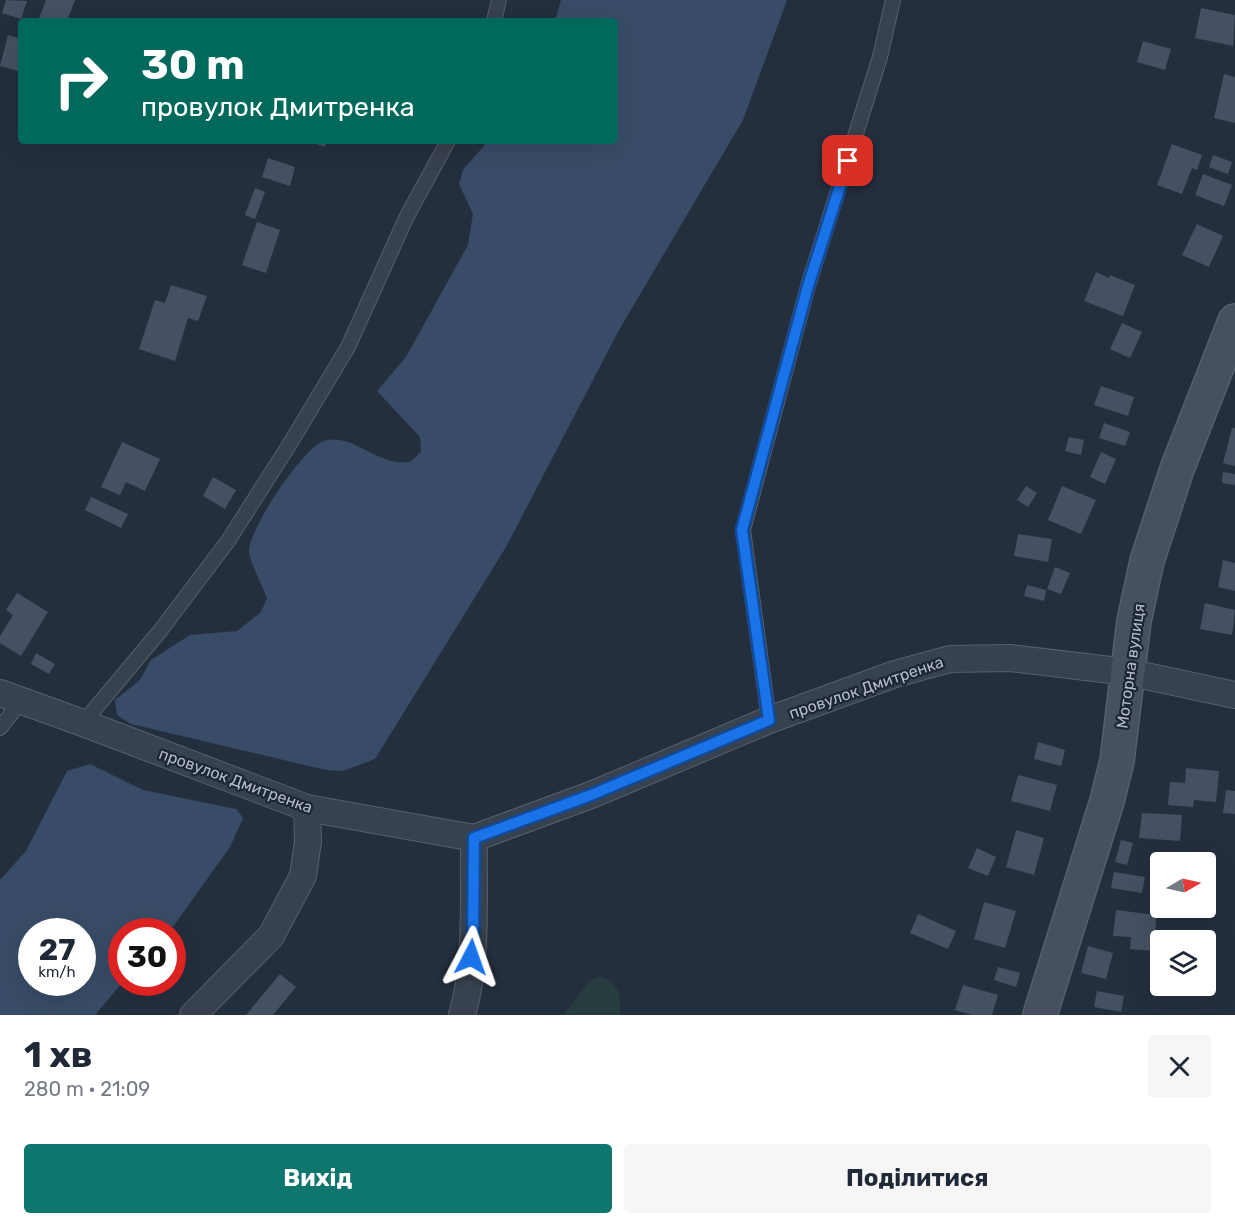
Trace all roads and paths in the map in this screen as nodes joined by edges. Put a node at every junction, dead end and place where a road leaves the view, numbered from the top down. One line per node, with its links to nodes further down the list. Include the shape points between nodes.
1 (499, 0): 3 (lane)
2 (893, 0): 9 (lane, via 880,57 808,286 742,530)
3 (495, 18)
4 (446, 144): 10 (lane, via 407,216 348,347 291,442 228,541)
5 (1235, 321): 6 (street, Моторна вулиця, via 1177,469 1147,561)
6 (1127, 672): 7 (street, провулок Дмитренка); 9 (street, провулок Дмитренка, via 1010,658 950,658); 16 (street, Моторна вулиця, via 1117,761 1107,801)
7 (1235, 695)
8 (10, 697): 10 (street, провулок Дмитренка); 11 (lane)
9 (769, 720): 13 (street, провулок Дмитренка, via 591,795)
10 (83, 723): 12 (street, провулок Дмитренка)
11 (0, 728)
12 (307, 808): 13 (street, провулок Дмитренка); 14 (street, via 303,876 271,936)
13 (474, 838): 15 (street, via 473,935)
14 (193, 1015)
15 (462, 1015)
16 (1040, 1015)

